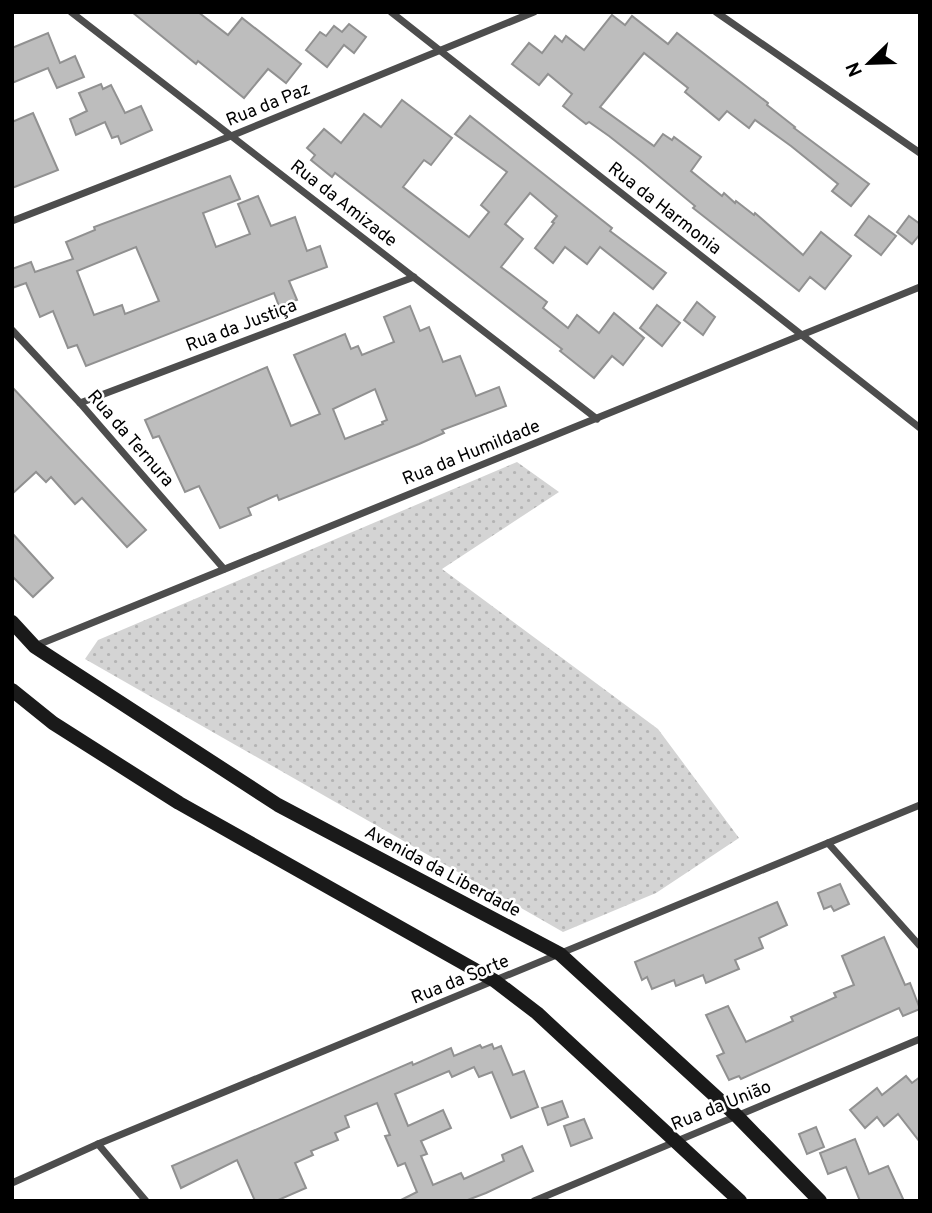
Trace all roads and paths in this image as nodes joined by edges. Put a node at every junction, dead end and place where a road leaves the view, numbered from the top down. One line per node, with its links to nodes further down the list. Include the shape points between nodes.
1 (71, 12): 6 (street, Rua da Amizade)
2 (391, 12): 5 (street, Rua da Harmonia)
3 (534, 12): 5 (street, Rua da Paz)
4 (716, 12): 7 (street)
5 (440, 51): 6 (street, Rua da Paz); 12 (street, Rua da Harmonia)
6 (231, 136): 8 (street, Rua da Paz); 9 (street, Rua da Amizade)
7 (920, 153)
8 (12, 221)
9 (414, 277): 13 (street, Rua da Justiça); 14 (street, Rua da Amizade)
10 (920, 288): 12 (street, Rua da Humildade)
11 (12, 330): 13 (street, Rua da Ternura)
12 (804, 336): 14 (street, Rua da Humildade); 15 (street, Rua da Harmonia)
13 (80, 403): 16 (street, Rua da Ternura)
14 (597, 419): 16 (street, Rua da Humildade)
15 (920, 428)
16 (224, 569): 18 (street, Rua da Humildade)
17 (12, 622): 18 (street, Avenida da Liberdade)
18 (35, 647): 23 (street, Avenida da Liberdade, via 278,805)
19 (12, 690): 24 (street, via 53,723 179,803)
20 (920, 805): 21 (street, Rua da Sorte)
21 (828, 843): 22 (street); 23 (street, Rua da Sorte)
22 (920, 946)
23 (560, 954): 24 (street, Rua da Sorte); 26 (street, Avenida da Liberdade)
24 (495, 981): 27 (street, via 537,1013); 28 (street, Rua da Sorte)
25 (920, 1039): 26 (street, Rua da União)
26 (737, 1116): 27 (street, Rua da União); 33 (street, Avenida da Liberdade)
27 (674, 1141): 31 (street, Rua da União); 32 (street)
28 (98, 1144): 29 (street, Rua da Sorte); 30 (street)
29 (12, 1183)
30 (146, 1201)
31 (534, 1201)
32 (740, 1201)
33 (820, 1201)

